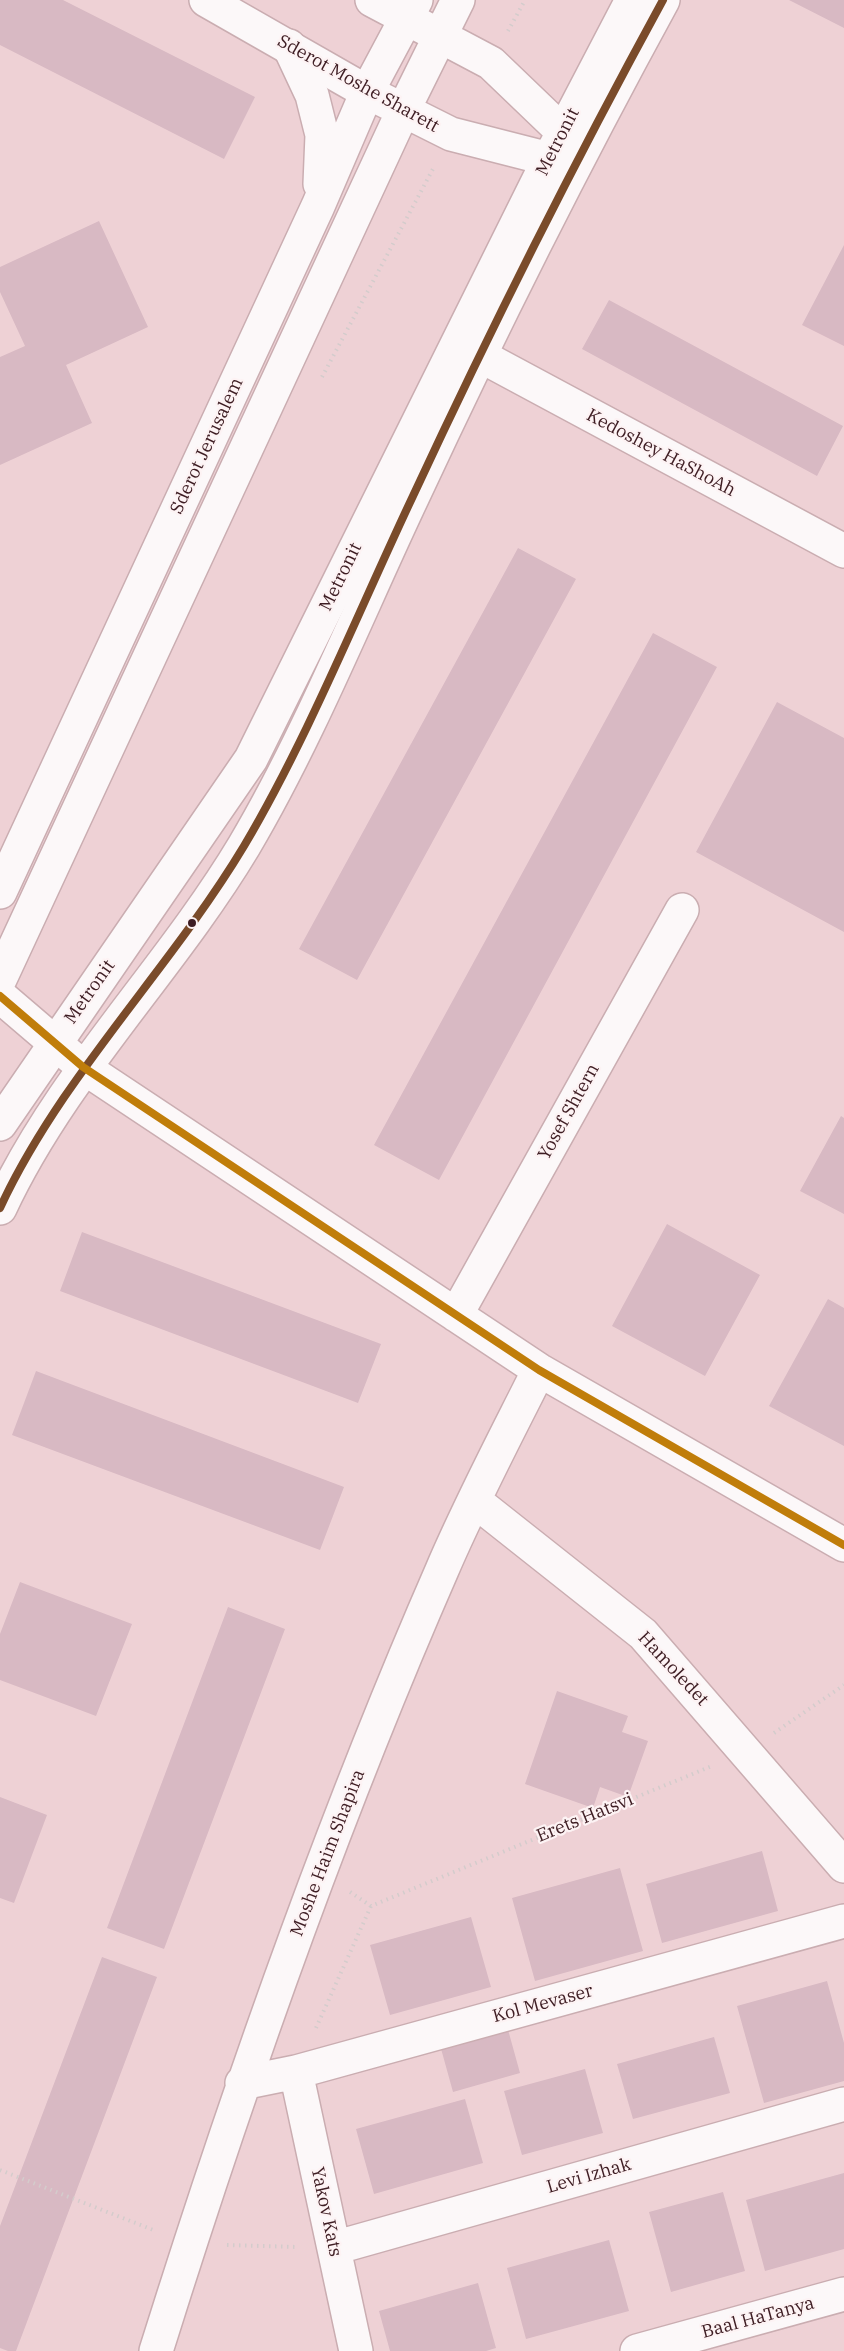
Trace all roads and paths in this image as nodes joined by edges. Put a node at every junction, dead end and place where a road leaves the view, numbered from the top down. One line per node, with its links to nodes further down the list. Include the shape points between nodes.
1 (206, 0): 8 (street, Sderot Moshe Sharett)
2 (372, 0): 6 (street)
3 (458, 0): 7 (street)
4 (632, 0): 11 (street, Metronit)
5 (663, 0): 11 (street)
6 (411, 9): 7 (street); 9 (street, Sderot Jerusalem)
7 (440, 36): 10 (street); 11 (street, via 491,63)
8 (289, 46): 9 (street, Sderot Moshe Sharett); 12 (street, via 312,95 322,135)
9 (367, 92): 10 (street, Sderot Moshe Sharett); 12 (street, Sderot Jerusalem)
10 (403, 111): 11 (street, Sderot Moshe Sharett, via 451,134); 17 (street)
11 (564, 148): 13 (street); 19 (street, Metronit, via 251,759)
12 (318, 206): 15 (street, Sderot Jerusalem)
13 (479, 355): 14 (street, Kedoshey HaShoAh); 20 (street, via 301,736 243,846 171,951)
14 (844, 551)
15 (0, 892)
16 (682, 910): 23 (street, Yosef Shtern)
17 (0, 979)
18 (0, 996): 19 (street)
19 (53, 1044): 20 (street); 21 (street, Metronit)
20 (83, 1067): 22 (street, via 20,1165); 23 (street)
21 (0, 1124)
22 (0, 1208)
23 (456, 1315): 24 (street)
24 (539, 1370): 25 (street, Moshe Haim Shapira); 26 (street)
25 (475, 1501): 28 (street, Hamoledet, via 643,1634); 30 (street, Moshe Haim Shapira, via 442,1569)
26 (844, 1545)
27 (844, 1685): 28 (path, Erets Hatsvi)
28 (747, 1751): 29 (street, Hamoledet); 31 (path, Erets Hatsvi)
29 (844, 1866)
30 (319, 1872): 31 (path); 34 (street, Moshe Haim Shapira)
31 (371, 1906): 33 (path)
32 (844, 1921): 33 (street, Kol Mevaser)
33 (296, 2072): 34 (street, Kol Mevaser); 36 (street, Yakov Kats)
34 (242, 2083): 38 (street, Moshe Haim Shapira)
35 (844, 2104): 36 (street, Levi Izhak)
36 (334, 2248): 39 (street, Yakov Kats)
37 (844, 2294): 40 (street, Baal HaTanya)
38 (156, 2351)
39 (356, 2351)
40 (637, 2351)

